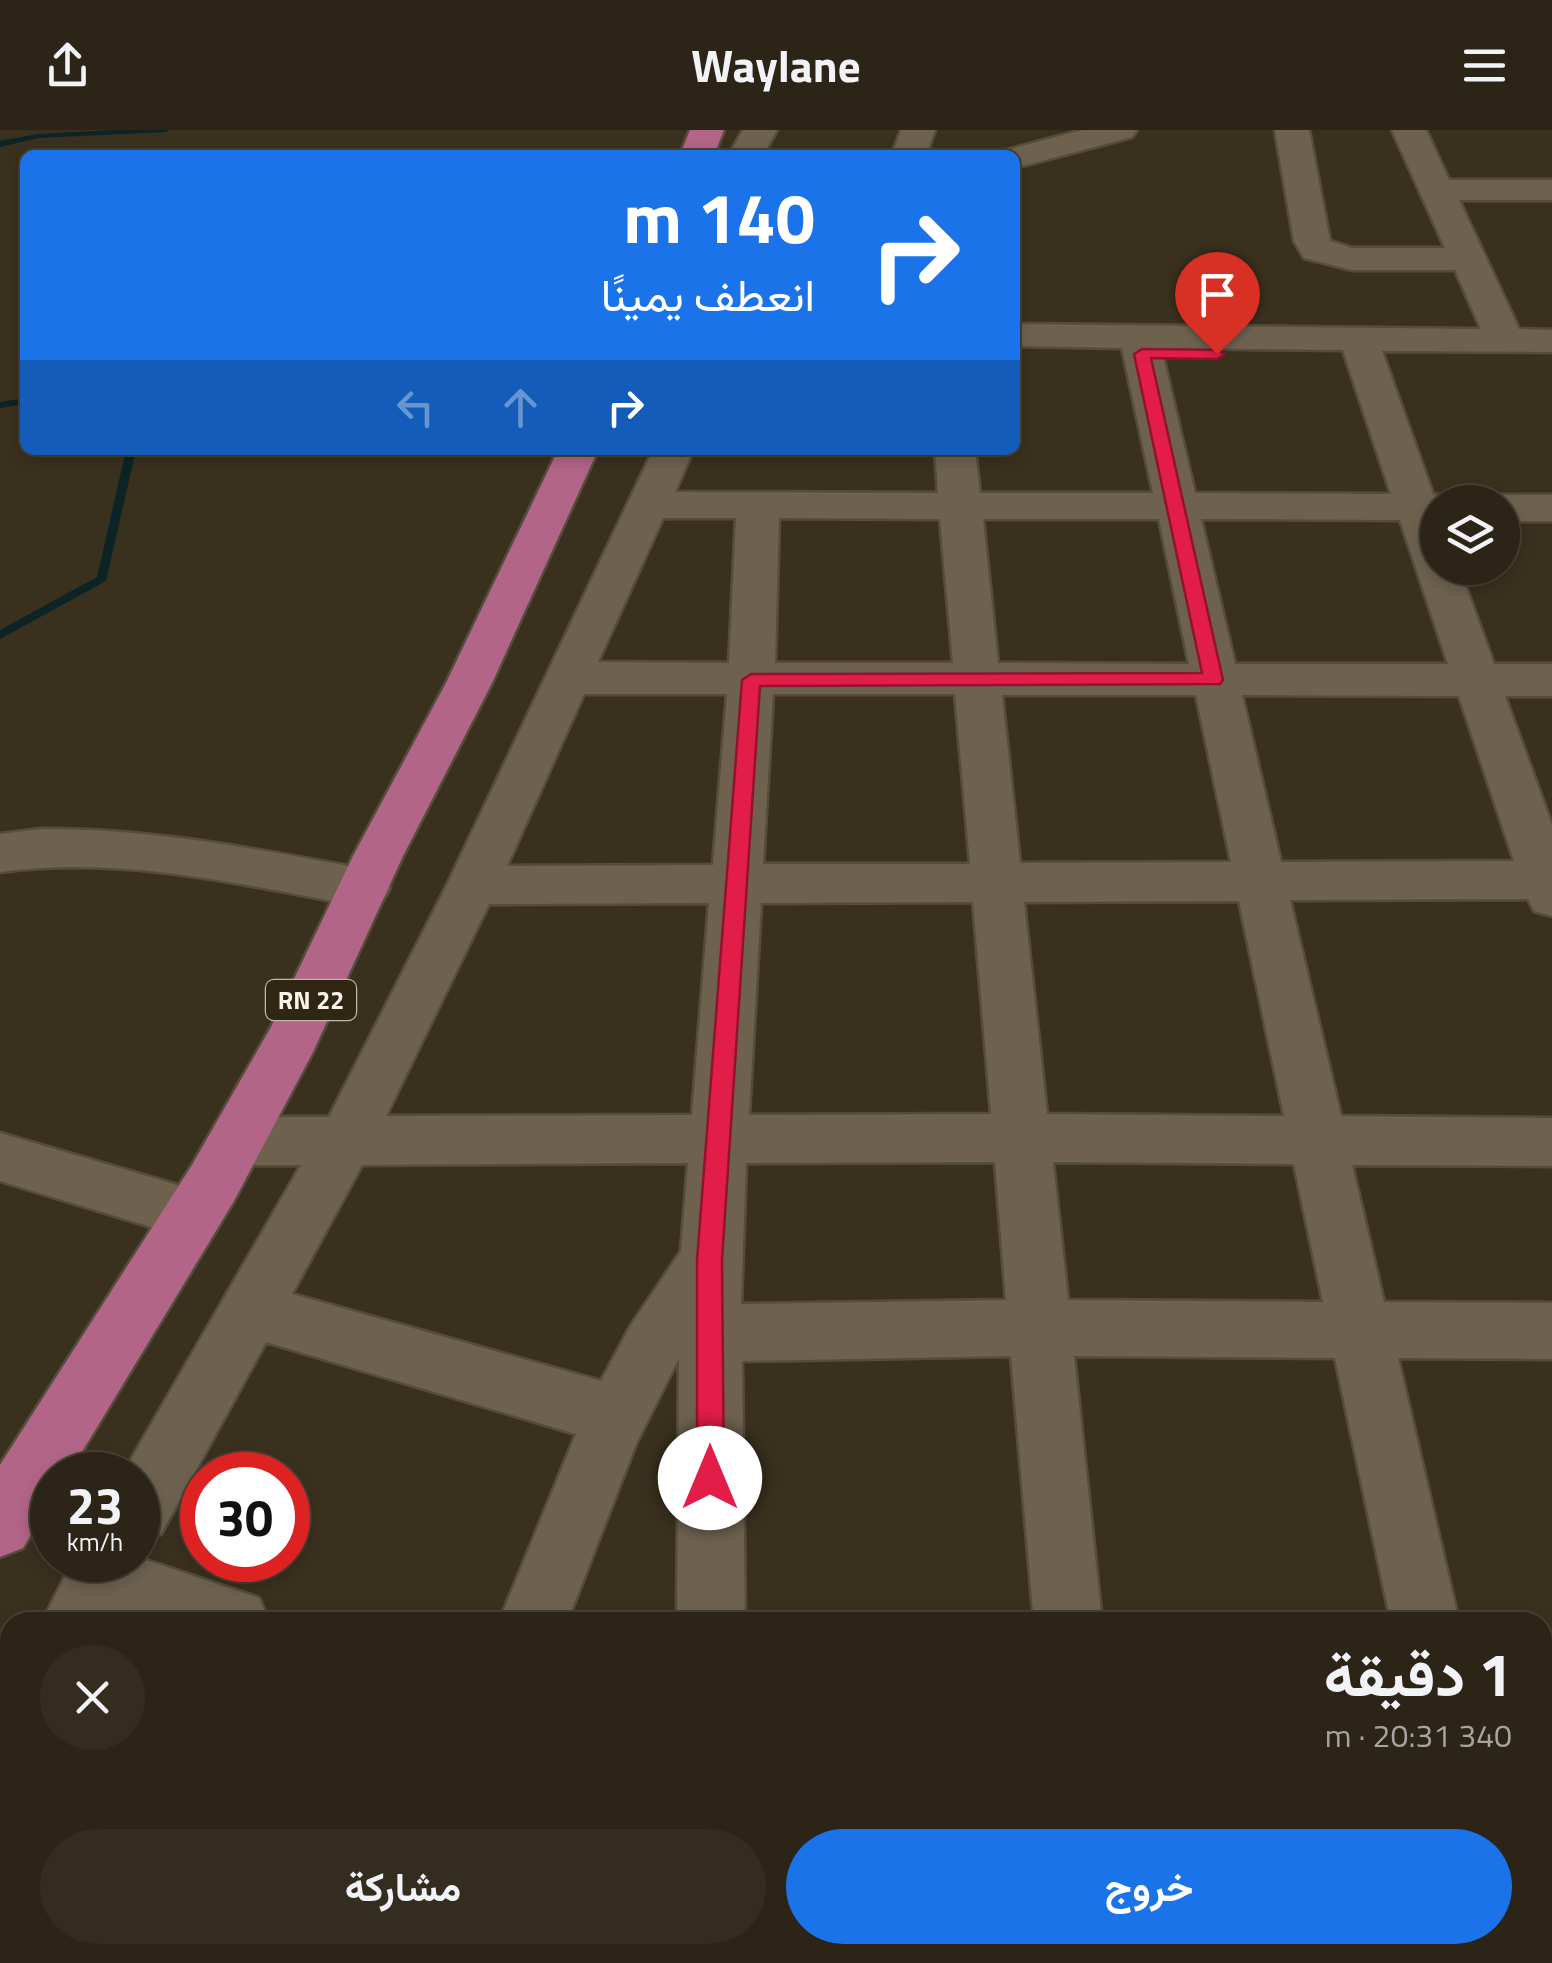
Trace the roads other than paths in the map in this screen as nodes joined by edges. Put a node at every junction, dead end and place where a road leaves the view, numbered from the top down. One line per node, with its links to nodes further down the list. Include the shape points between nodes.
1 (1120, 130): 4 (street)
2 (1292, 130): 7 (street, via 1317,250 1352,259)
3 (1409, 130): 5 (street)
4 (1020, 157)
5 (1436, 190): 6 (street); 7 (street)
6 (1552, 190)
7 (1468, 260): 9 (street)
8 (1020, 336): 11 (street)
9 (1506, 341): 10 (street); 12 (street)
10 (1552, 341)
11 (1140, 345): 12 (street); 13 (street); 23 (street)
12 (1362, 348): 14 (street); 18 (street)
13 (1020, 352)
14 (1552, 357)
15 (576, 455): 39 (main road, RN 22, via 470,683)
16 (671, 455): 19 (street)
17 (955, 455): 21 (street)
18 (1420, 490)
19 (649, 505): 20 (street); 27 (street)
20 (758, 506): 21 (street); 29 (street)
21 (960, 507): 23 (street); 28 (street)
22 (1420, 507): 23 (street)
23 (1176, 508): 30 (street)
24 (1520, 508): 25 (street)
25 (1552, 508)
26 (1449, 585): 31 (street)
27 (570, 678): 29 (street); 37 (street)
28 (975, 679): 29 (street); 30 (street); 36 (street)
29 (751, 680): 34 (street)
30 (1213, 680): 31 (street); 35 (street)
31 (1476, 680): 32 (street); 38 (street)
32 (1552, 680)
33 (0, 852): 39 (street, via 166,855)
34 (737, 881): 36 (street); 37 (street); 42 (street)
35 (1258, 881): 36 (street); 38 (street); 43 (street)
36 (994, 882): 40 (street)
37 (474, 885): 45 (street)
38 (1550, 886)
39 (364, 888): 41 (main road, RN 22)
40 (1020, 1138): 42 (street); 43 (street); 50 (street)
41 (237, 1141): 45 (street); 47 (main road, RN 22)
42 (718, 1141): 45 (street); 48 (street)
43 (1316, 1141): 44 (street); 51 (street)
44 (1552, 1142)
45 (344, 1143): 49 (street)
46 (0, 1157): 47 (street)
47 (194, 1214): 56 (main road, RN 22)
48 (710, 1260): 53 (street); 54 (street, via 669,1312)
49 (248, 1309): 54 (street); 55 (street)
50 (1040, 1328): 51 (street); 53 (street); 61 (street)
51 (1360, 1331): 52 (street); 62 (street)
52 (1552, 1331)
53 (710, 1332): 60 (street)
54 (615, 1414): 59 (street)
55 (160, 1470)
56 (0, 1525)
57 (95, 1587): 58 (street)
58 (194, 1612)
59 (537, 1612)
60 (711, 1612)
61 (1067, 1612)
62 (1423, 1612)

